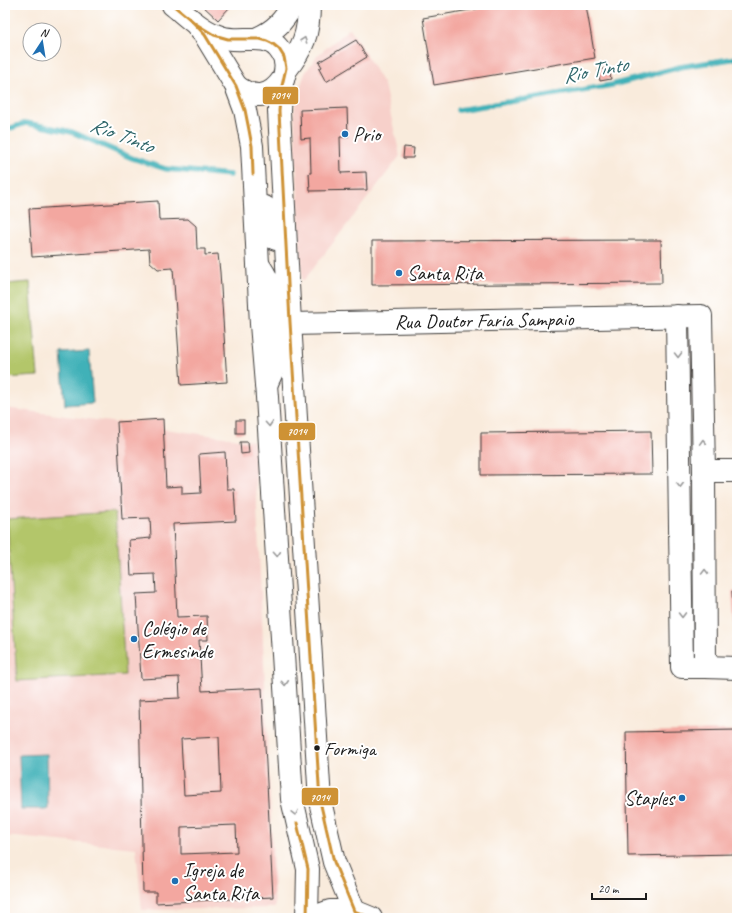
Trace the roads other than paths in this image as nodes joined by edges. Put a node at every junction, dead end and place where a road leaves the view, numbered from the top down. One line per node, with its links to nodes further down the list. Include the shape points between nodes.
1 (173, 5): 4 (main road)
2 (293, 5): 5 (main road, via 270,33)
3 (309, 5): 6 (main road, one-way to 3, via 304,43)
4 (192, 20): 5 (main road, via 221,37 233,40); 7 (main road, via 205,35)
5 (254, 39): 6 (main road, via 268,40 282,52 285,61); 7 (main road, via 240,44 234,50 229,69)
6 (284, 75): 7 (main road, via 278,87 261,95 243,91); 9 (main road, via 279,111)
7 (234, 82): 8 (main road, via 245,110 252,146)
8 (254, 182): 9 (main road, via 265,204 267,235 276,239); 10 (main road)
9 (285, 234): 12 (main road)
10 (258, 264): 12 (main road, via 270,286 275,318 282,323); 13 (main road)
11 (677, 316): 12 (main road, Rua Doutor Faria Sampaio); 14 (main road, Rua Doutor Faria Sampaio, one-way to 11, via 701,316); 16 (main road, one-way to 16, via 682,667)
12 (290, 324): 13 (main road, via 276,332 275,365); 18 (main road, via 320,801 334,862)
13 (266, 385): 19 (main road, one-way to 19, via 292,799 308,869)
14 (704, 471): 15 (main road); 16 (main road, Rua Doutor Faria Sampaio, one-way to 14)
15 (737, 471)
16 (705, 667): 17 (main road)
17 (737, 668)
18 (362, 915): 20 (main road, via 330,911)
19 (307, 918)
20 (311, 918)

